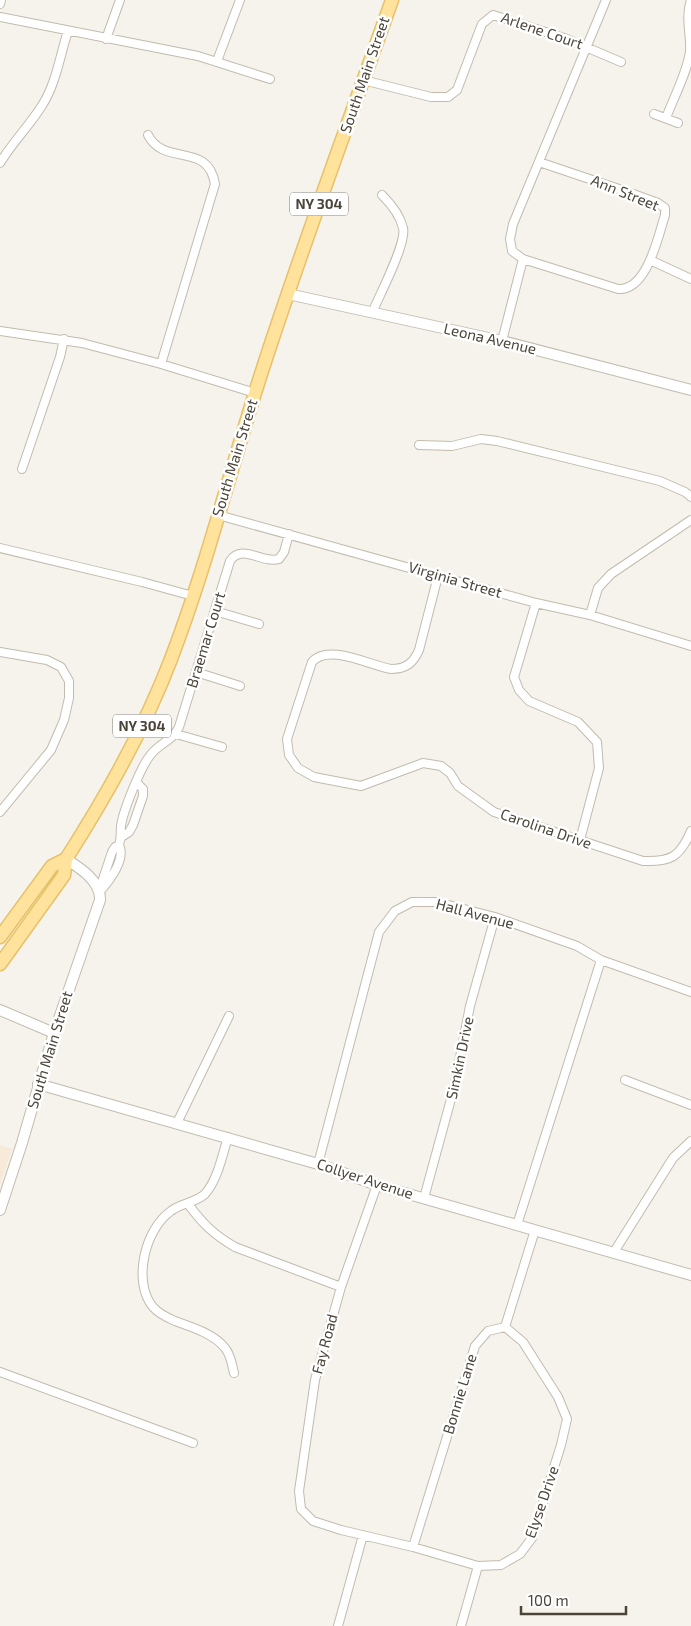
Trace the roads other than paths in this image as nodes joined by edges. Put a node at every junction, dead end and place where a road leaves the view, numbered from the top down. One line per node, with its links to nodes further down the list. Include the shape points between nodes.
1 (120, 0): 8 (street)
2 (240, 0): 10 (street)
3 (392, 0): 13 (main road, South Main Street / NY 304)
4 (606, 0): 9 (street)
5 (690, 0): 15 (street, via 687,15 688,63)
6 (0, 17): 7 (street)
7 (68, 31): 8 (street); 18 (street, via 43,105)
8 (106, 39): 10 (street)
9 (587, 47): 11 (street, Arlene Court); 13 (street, Arlene Court, via 493,15 482,24 457,90 448,97 430,97); 19 (street)
10 (217, 61): 12 (street)
11 (620, 62)
12 (270, 79)
13 (363, 80): 24 (main road, South Main Street / NY 304)
14 (654, 114): 15 (street)
15 (666, 118): 16 (street)
16 (678, 123)
17 (148, 135): 29 (street, via 152,144 160,149 208,164 215,184)
18 (0, 162)
19 (539, 162): 21 (street, via 510,239 512,251); 22 (street, Ann Street, via 665,208)
20 (382, 195): 25 (street, via 393,206 404,229 402,242)
21 (523, 259): 22 (street, Ann Street, via 618,289 631,287); 28 (street)
22 (650, 260): 23 (street)
23 (691, 279)
24 (288, 294): 25 (street, Leona Avenue); 31 (main road, South Main Street / NY 304)
25 (372, 313): 28 (street, Leona Avenue)
26 (0, 331): 27 (street)
27 (64, 339): 29 (street); 33 (street)
28 (502, 341): 30 (street, Leona Avenue)
29 (161, 364): 31 (street)
30 (691, 390)
31 (255, 393): 35 (main road, South Main Street / NY 304)
32 (419, 444): 34 (street, via 452,446 481,439 497,441 660,481)
33 (22, 469)
34 (691, 497)
35 (218, 515): 37 (street, Virginia Street); 40 (main road, South Main Street / NY 304)
36 (691, 520): 43 (street, via 611,574 598,588)
37 (289, 534): 39 (street, Virginia Street); 42 (street, Braemar Court, via 279,559 268,560 242,553 232,558)
38 (0, 548): 40 (street)
39 (438, 576): 41 (street, Virginia Street); 55 (street, Carolina Drive, via 419,650 409,665 390,668 332,653 321,655 312,662 287,739 289,754 298,768 314,777 361,786 423,763 442,766 458,786 494,812)
40 (193, 596): 56 (main road, South Main Street / NY 304, via 166,671 135,741 106,796)
41 (536, 603): 43 (street, Virginia Street); 55 (street, via 514,677 519,690 529,701 578,722 597,742 599,768)
42 (215, 611): 44 (street); 47 (street, Braemar Court)
43 (590, 615): 45 (street, Virginia Street)
44 (259, 624)
45 (691, 646)
46 (0, 652): 52 (street, via 48,660 61,667 69,681 69,698 51,750)
47 (196, 672): 48 (street); 49 (street, Braemar Court)
48 (240, 686)
49 (176, 734): 50 (street); 51 (street, via 150,754)
50 (222, 748)
51 (137, 782): 54 (street, South Main Street, via 121,825); 54 (street, South Main Street, via 143,789 143,796 134,825)
52 (0, 812)
53 (691, 831): 55 (street, Carolina Drive, via 677,855 662,862 643,861)
54 (122, 836): 57 (street, South Main Street, via 119,845 122,852 114,873)
55 (580, 840)
56 (66, 859): 57 (street, via 88,876); 59 (main road, NY 304, via 52,866); 61 (main road, NY 304, via 64,875)
57 (99, 891): 65 (street, South Main Street, via 99,903)
58 (495, 917): 60 (street, Hall Avenue, via 578,946); 72 (street, Hall Avenue, via 437,902 412,902 395,911 384,925 379,932); 74 (street, Simkin Drive)
59 (0, 938)
60 (602, 960): 62 (street, Hall Avenue); 77 (street)
61 (0, 964)
62 (691, 992)
63 (0, 1010): 65 (street)
64 (230, 1016): 69 (street)
65 (54, 1033): 67 (street, South Main Street)
66 (625, 1080): 68 (street)
67 (38, 1084): 69 (street, Collyer Avenue); 76 (street, South Main Street)
68 (691, 1105)
69 (177, 1123): 70 (street, Collyer Avenue)
70 (228, 1138): 72 (street, Collyer Avenue); 75 (street, via 214,1179 204,1194)
71 (691, 1141): 79 (street, via 672,1158)
72 (318, 1164): 73 (street, Collyer Avenue)
73 (378, 1185): 74 (street, Collyer Avenue); 81 (street, Fay Road)
74 (424, 1198): 77 (street, Collyer Avenue)
75 (188, 1204): 81 (street, via 201,1223 219,1238); 84 (street, via 171,1210 148,1241 142,1264 143,1288 153,1307 168,1318 215,1339 226,1348)
76 (0, 1210)
77 (517, 1226): 78 (street, Collyer Avenue)
78 (535, 1230): 79 (street, Collyer Avenue); 82 (street)
79 (614, 1252): 80 (street, Collyer Avenue)
80 (691, 1275)
81 (341, 1287): 86 (street, Fay Road, via 315,1380 299,1491)
82 (505, 1327): 88 (street, Bonnie Lane, via 488,1331 474,1346); 89 (street, Elyse Drive, via 523,1342 558,1397 566,1419 532,1538 520,1554 501,1565)
83 (0, 1372): 85 (street)
84 (234, 1373)
85 (192, 1443)
86 (301, 1509): 87 (street, Elyse Drive, via 313,1520)
87 (363, 1535): 88 (street, Elyse Drive); 90 (street)
88 (413, 1547): 89 (street, Elyse Drive)
89 (478, 1566): 91 (street)
90 (338, 1626)
91 (461, 1626)

